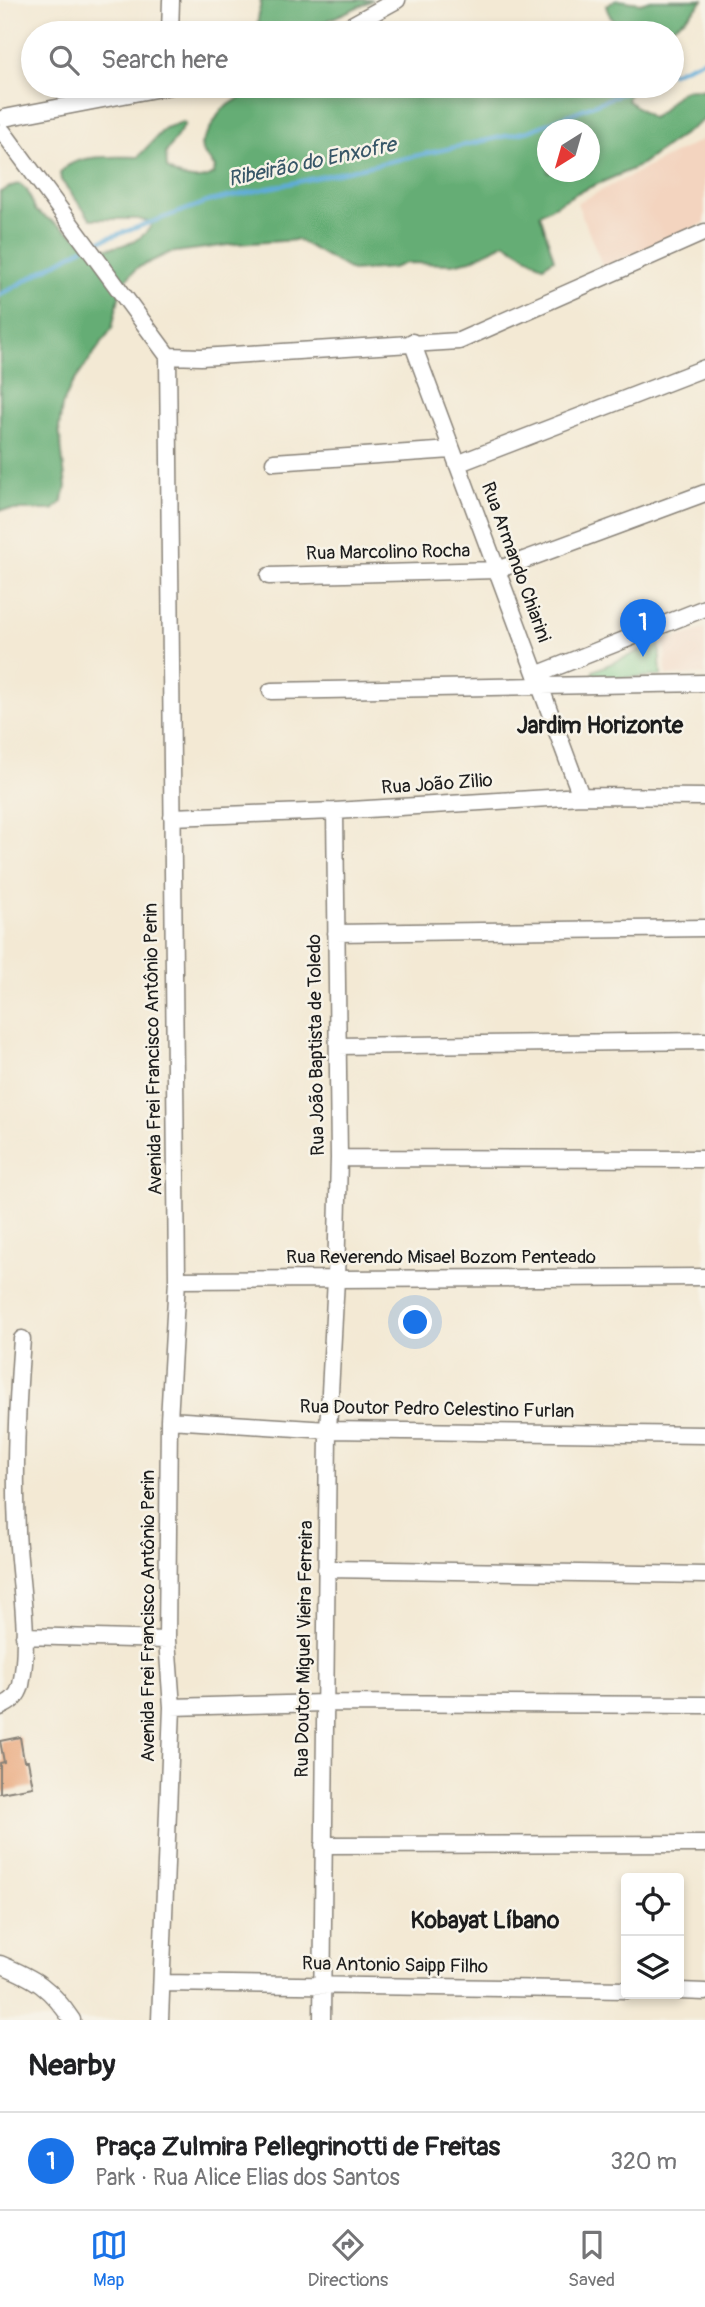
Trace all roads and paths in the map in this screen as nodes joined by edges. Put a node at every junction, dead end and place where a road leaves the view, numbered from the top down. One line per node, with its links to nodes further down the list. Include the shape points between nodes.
1 (170, 0): 3 (street)
2 (397, 0): 4 (street)
3 (170, 21)
4 (359, 21)
5 (118, 98): 6 (street)
6 (2, 125): 9 (street)
7 (705, 232): 8 (street, via 459,341)
8 (412, 342): 9 (street); 11 (street, Rua Armando Chiarini)
9 (168, 356): 23 (street, Avenida Frei Francisco Antônio Perin)
10 (705, 368): 11 (street)
11 (454, 457): 12 (street); 14 (street, Rua Armando Chiarini)
12 (274, 462)
13 (705, 493): 14 (street, Rua Marcolino Rocha)
14 (497, 570): 15 (street, Rua Marcolino Rocha); 17 (street, Rua Armando Chiarini)
15 (269, 576)
16 (705, 608): 17 (street)
17 (538, 681): 18 (street); 19 (street); 20 (street, Rua Armando Chiarini)
18 (705, 682)
19 (271, 691)
20 (581, 796): 21 (street, Rua João Zilio); 22 (street, Rua João Zilio)
21 (705, 797)
22 (335, 811): 23 (street, Rua João Zilio); 25 (street, Rua João Baptista de Toledo)
23 (172, 817): 32 (street, Avenida Frei Francisco Antônio Perin)
24 (705, 928): 25 (street)
25 (336, 933): 27 (street, Rua João Baptista de Toledo)
26 (705, 1041): 27 (street)
27 (338, 1046): 28 (street, Rua João Baptista de Toledo)
28 (339, 1158): 29 (street); 31 (street, Rua João Baptista de Toledo)
29 (705, 1159)
30 (705, 1277): 31 (street, Rua Reverendo Misael Bozom Penteado)
31 (336, 1279): 32 (street, Rua Reverendo Misael Bozom Penteado); 37 (street, Rua Doutor Miguel Vieira Ferreira)
32 (177, 1280): 36 (street, Avenida Frei Francisco Antônio Perin)
33 (22, 1339): 34 (street)
34 (18, 1391): 35 (street); 39 (street)
35 (0, 1392)
36 (169, 1420): 37 (street, Rua Doutor Pedro Celestino Furlan); 44 (street, Avenida Frei Francisco Antônio Perin)
37 (328, 1430): 38 (street, Rua Doutor Pedro Celestino Furlan); 41 (street, Rua Doutor Miguel Vieira Ferreira)
38 (705, 1435)
39 (17, 1529): 40 (street); 43 (street)
40 (0, 1530)
41 (326, 1569): 42 (street); 45 (street, Rua Doutor Miguel Vieira Ferreira)
42 (705, 1575)
43 (24, 1636): 44 (street); 47 (street, via 21,1686 17,1696)
44 (167, 1640): 48 (street, Avenida Frei Francisco Antônio Perin)
45 (325, 1703): 46 (street); 48 (street); 50 (street, Rua Doutor Miguel Vieira Ferreira)
46 (705, 1705)
47 (0, 1707)
48 (172, 1707): 52 (street, Avenida Frei Francisco Antônio Perin)
49 (705, 1844): 50 (street)
50 (323, 1845): 53 (street, Rua Doutor Miguel Vieira Ferreira)
51 (0, 1964): 57 (street, via 41,1983)
52 (163, 1983): 53 (street, Rua Antonio Saipp Filho); 58 (street, Avenida Frei Francisco Antônio Perin)
53 (322, 1984): 54 (street, Rua Antonio Saipp Filho); 59 (street, Rua Doutor Miguel Vieira Ferreira)
54 (621, 1990)
55 (684, 1992): 56 (street)
56 (705, 1992)
57 (72, 2020)
58 (160, 2020)
59 (322, 2020)

